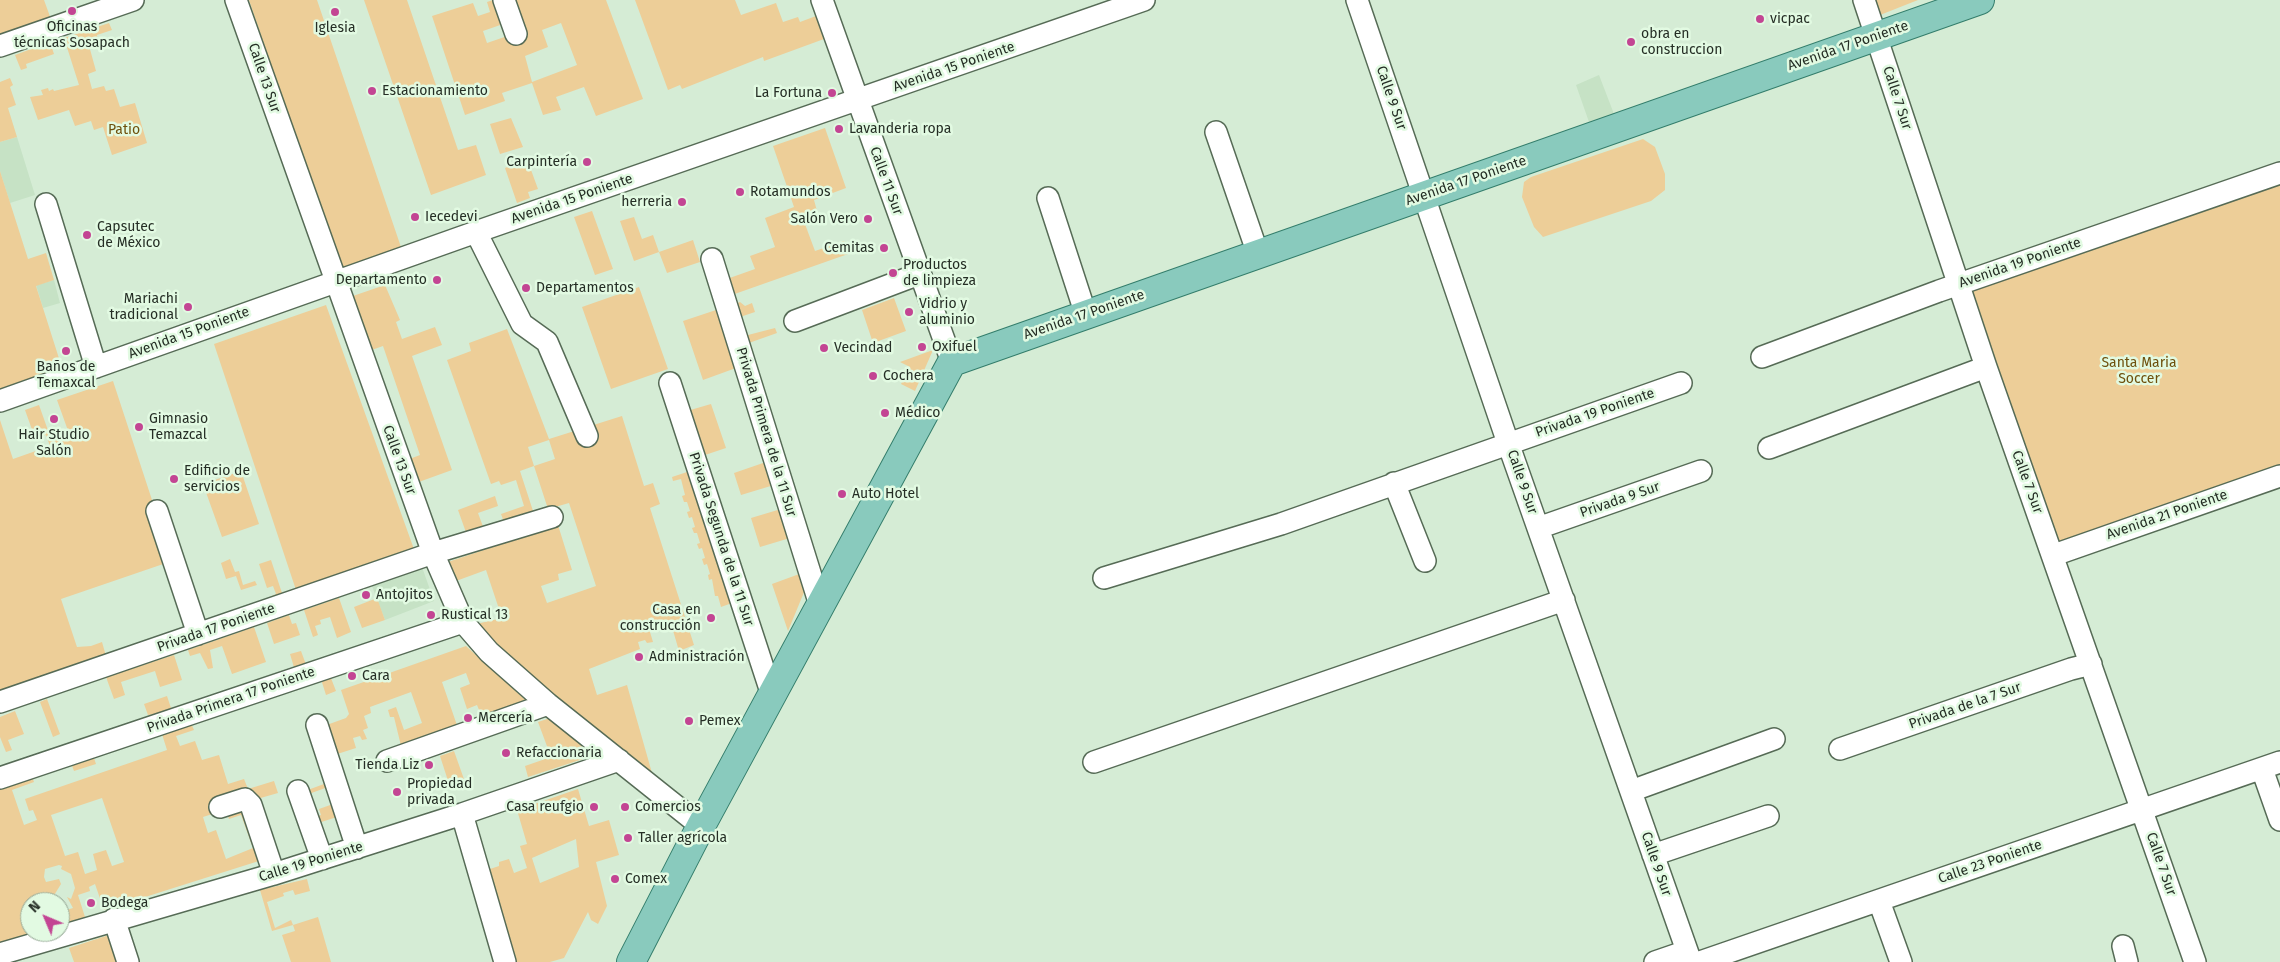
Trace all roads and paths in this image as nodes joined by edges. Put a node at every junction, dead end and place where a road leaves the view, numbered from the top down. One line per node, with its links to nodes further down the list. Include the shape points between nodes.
1 (133, 0): 11 (street)
2 (236, 0): 22 (street, Calle 13 Sur)
3 (504, 0): 9 (street)
4 (822, 0): 12 (street, Calle 11 Sur)
5 (1144, 0): 12 (street, Avenida 15 Poniente)
6 (1357, 0): 15 (street, Calle 9 Sur)
7 (1864, 0): 10 (street, Calle 7 Sur)
8 (1980, 0): 10 (main road, Avenida 17 Poniente)
9 (516, 34)
10 (1877, 36): 15 (main road, Avenida 17 Poniente); 23 (street, Calle 7 Sur)
11 (0, 46)
12 (857, 101): 18 (street, Avenida 15 Poniente); 21 (street, Calle 11 Sur)
13 (1216, 132): 19 (street)
14 (2280, 172): 23 (street, Avenida 19 Poniente)
15 (1425, 195): 19 (main road, Avenida 17 Poniente); 34 (street, Calle 9 Sur)
16 (1048, 198): 24 (street)
17 (46, 204): 29 (street)
18 (476, 232): 22 (street, Avenida 15 Poniente); 33 (street, via 522,324 547,342)
19 (1258, 254): 24 (main road, Avenida 17 Poniente)
20 (712, 259): 47 (street, Privada Primera de la 11 Sur)
21 (920, 274): 25 (street); 27 (street, Calle 11 Sur)
22 (334, 282): 29 (street, Avenida 15 Poniente); 42 (street, Calle 13 Sur)
23 (1958, 284): 26 (street, Avenida 19 Poniente); 28 (street, Calle 7 Sur)
24 (1086, 315): 27 (main road, Avenida 17 Poniente)
25 (795, 321)
26 (1762, 357)
27 (952, 362): 47 (main road)
28 (1986, 366): 35 (street); 43 (street, Calle 7 Sur)
29 (96, 367): 32 (street, Avenida 15 Poniente)
30 (670, 382): 51 (street, Privada Segunda de la 11 Sur)
31 (1681, 383): 34 (street, Privada 19 Poniente)
32 (0, 401)
33 (587, 436)
34 (1508, 443): 38 (street, Privada 19 Poniente); 41 (street, Calle 9 Sur)
35 (1769, 448)
36 (1701, 471): 41 (street, Privada 9 Sur)
37 (2280, 476): 43 (street, Avenida 21 Poniente)
38 (1394, 483): 44 (street); 45 (street, Privada 19 Poniente, via 1281,524)
39 (157, 510): 49 (street)
40 (552, 517): 42 (street, Privada 17 Poniente)
41 (1538, 528): 46 (street, Calle 9 Sur)
42 (433, 553): 48 (street, Calle 13 Sur); 49 (street, Privada 17 Poniente)
43 (2054, 555): 50 (street, Calle 7 Sur)
44 (1425, 561)
45 (1104, 578)
46 (1564, 600): 59 (street); 62 (street, Calle 9 Sur)
47 (820, 605): 51 (main road)
48 (463, 622): 53 (street, Calle 13 Sur, via 489,652); 61 (street, Privada Primera 17 Poniente)
49 (198, 634): 52 (street, Privada 17 Poniente)
50 (2090, 664): 56 (street, Privada de la 7 Sur); 65 (street, Calle 7 Sur)
51 (772, 695): 69 (main road)
52 (0, 702)
53 (548, 704): 57 (street, Calle 13 Sur); 58 (street)
54 (317, 725): 70 (street)
55 (1774, 739): 62 (street)
56 (1840, 749)
57 (619, 760): 66 (street, Calle 19 Poniente); 69 (street, Calle 13 Sur)
58 (387, 761)
59 (1094, 762)
60 (2271, 766): 65 (street, Calle 23 Poniente); 68 (street)
61 (0, 778)
62 (1631, 791): 71 (street, Calle 9 Sur)
63 (298, 792): 72 (street)
64 (220, 807): 73 (street, via 245,799 252,805)
65 (2142, 810): 74 (street, Calle 23 Poniente); 84 (street, Calle 7 Sur)
66 (462, 814): 70 (street, Calle 19 Poniente); 80 (street)
67 (1768, 816): 71 (street)
68 (2280, 820)
69 (701, 826): 81 (main road)
70 (357, 848): 72 (street, Calle 19 Poniente)
71 (1653, 855): 78 (street, Calle 9 Sur)
72 (322, 859): 73 (street, Calle 19 Poniente)
73 (274, 874): 75 (street, Calle 19 Poniente)
74 (1879, 900): 78 (street, Calle 23 Poniente); 83 (street)
75 (114, 920): 77 (street, Calle 19 Poniente); 79 (street)
76 (0, 954): 77 (street, Calle 19 Poniente)
77 (24, 955)
78 (1693, 958): 82 (street, Calle 23 Poniente)
79 (128, 962)
80 (505, 962)
81 (631, 962)
82 (1655, 962)
83 (1902, 962)
84 (2195, 962)

